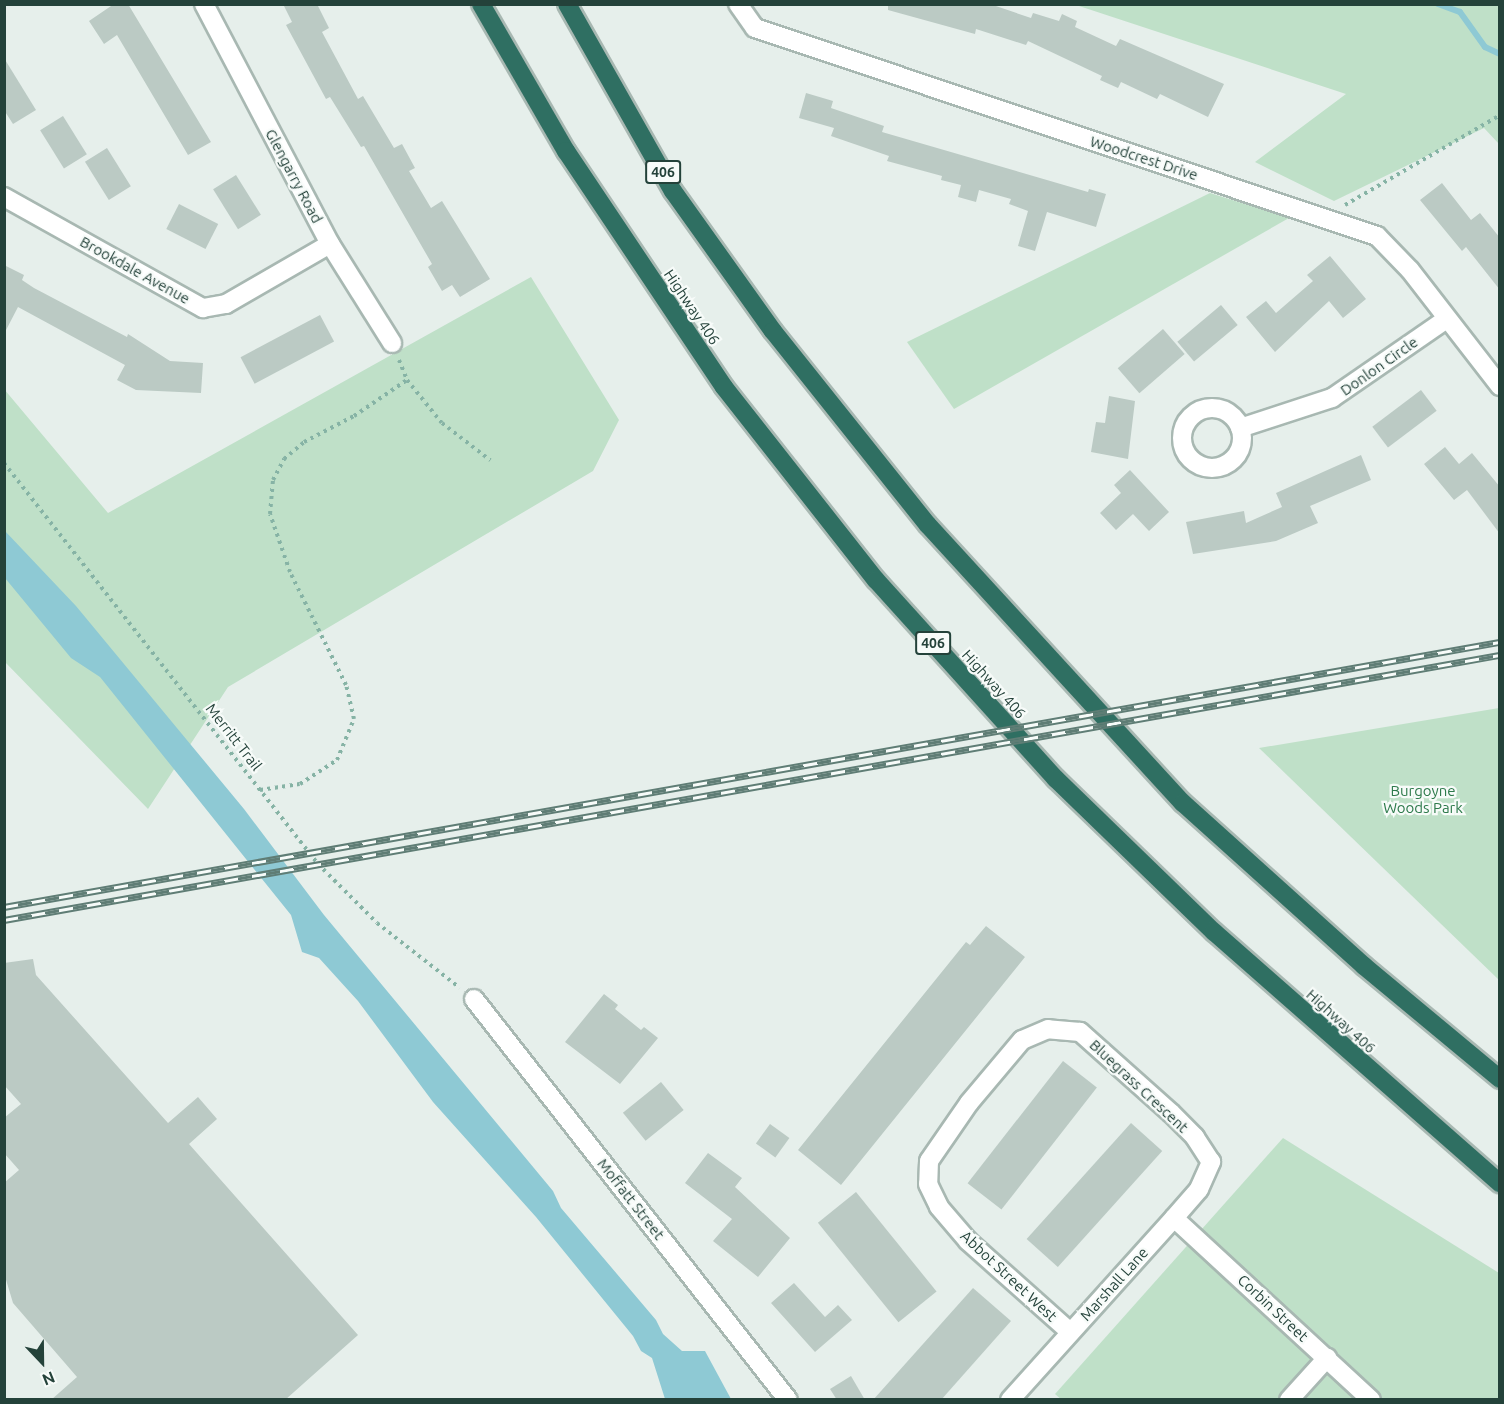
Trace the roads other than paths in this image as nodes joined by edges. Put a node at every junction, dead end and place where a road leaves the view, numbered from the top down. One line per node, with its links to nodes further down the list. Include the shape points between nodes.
1 (204, 4): 6 (street, Glengarry Road)
2 (481, 4): 15 (highway, Highway 406 / 406, via 567,151 724,387 876,580 1056,779 1214,932)
3 (567, 4): 12 (highway, 406, via 673,190 773,331 928,525 1183,803 1364,966)
4 (738, 4): 7 (street, Woodcrest Drive, via 755,28 1377,236 1410,270)
5 (4, 197): 6 (street, Brookdale Avenue, via 203,308 226,304)
6 (330, 244): 8 (street, Glengarry Road)
7 (1446, 320): 9 (street, Woodcrest Drive); 10 (street, Donlon Circle, via 1332,398)
8 (392, 343)
9 (1500, 386)
10 (1240, 428)
11 (474, 999): 19 (street, Moffatt Street)
12 (1500, 1079)
13 (934, 1155): 14 (street, Bluegrass Crescent, via 969,1103 1022,1040 1048,1029 1080,1032 1171,1113 1195,1137); 17 (street, Abbot Street West, via 929,1161 928,1184 939,1208 968,1241)
14 (1211, 1162): 16 (street, Marshall Lane, via 1199,1189)
15 (1500, 1183)
16 (1174, 1218): 17 (street, Marshall Lane); 18 (street, Corbin Street)
17 (1070, 1332): 20 (street, Marshall Lane)
18 (1327, 1358): 21 (street); 22 (street, Corbin Street)
19 (788, 1400)
20 (1010, 1400)
21 (1289, 1400)
22 (1371, 1400)

